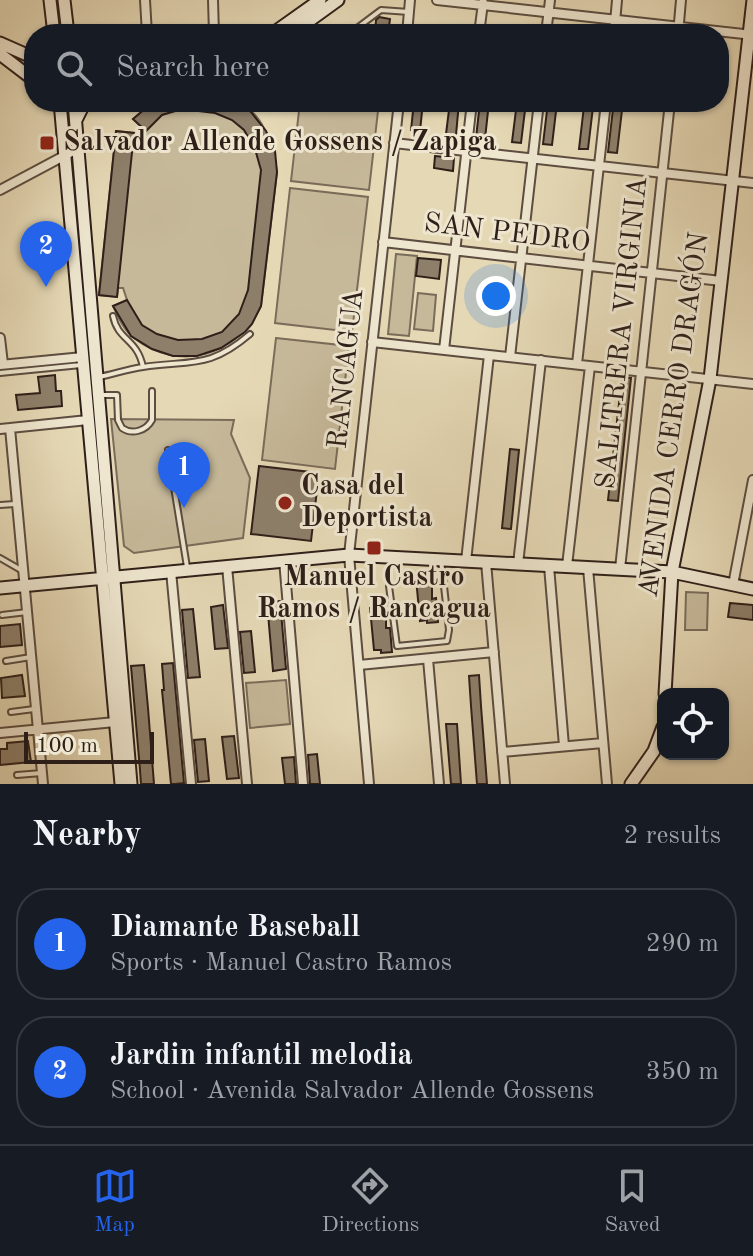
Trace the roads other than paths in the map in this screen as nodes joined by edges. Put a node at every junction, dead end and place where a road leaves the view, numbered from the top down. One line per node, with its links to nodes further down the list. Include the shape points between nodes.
1 (50, 0): 16 (main road)
2 (64, 0): 20 (main road)
3 (145, 0): 21 (street)
4 (213, 0): 22 (street)
5 (320, 0): 23 (main road)
6 (338, 0): 24 (main road)
7 (410, 0): 14 (street)
8 (437, 0): 13 (street)
9 (550, 0): 15 (street)
10 (617, 0): 17 (street)
11 (681, 0): 31 (street)
12 (753, 0): 33 (main road, AVENIDA CERRO DRAGÓN)
13 (483, 2): 15 (street); 27 (street)
14 (409, 12): 25 (lane, via 381,10); 26 (street)
15 (549, 12): 17 (street); 28 (street)
16 (52, 19): 18 (main road); 19 (main road)
17 (615, 20): 29 (street); 30 (street)
18 (50, 24)
19 (53, 24)
20 (67, 24)
21 (146, 24)
22 (214, 24)
23 (286, 24)
24 (305, 24)
25 (362, 24)
26 (408, 24)
27 (480, 24)
28 (547, 24)
29 (615, 24)
30 (640, 24)
31 (679, 24)
32 (729, 33): 33 (street)
33 (751, 35): 59 (main road, AVENIDA CERRO DRAGÓN)
34 (0, 43): 36 (main road)
35 (24, 49): 36 (main road)
36 (18, 51): 38 (main road)
37 (0, 54): 39 (main road); 40 (main road)
38 (24, 54)
39 (24, 66)
40 (24, 72)
41 (56, 112): 51 (main road)
42 (61, 112): 51 (main road)
43 (74, 112): 50 (main road)
44 (81, 112): 50 (main road)
45 (398, 112): 52 (street, RANCAGUA)
46 (471, 112): 54 (street)
47 (538, 112): 56 (street)
48 (605, 112): 57 (street)
49 (669, 112): 58 (street, SALITRERA VIRGINIA)
50 (75, 125): 53 (main road)
51 (63, 129): 55 (main road)
52 (394, 143): 54 (street); 62 (street, RANCAGUA)
53 (77, 149): 55 (street); 82 (main road)
54 (466, 151): 56 (street); 63 (street)
55 (65, 155): 61 (street); 76 (main road)
56 (532, 158): 57 (street); 64 (street)
57 (599, 166): 58 (street); 65 (street)
58 (663, 173): 59 (street); 66 (street, SALITRERA VIRGINIA)
59 (732, 181): 60 (street); 67 (main road, AVENIDA CERRO DRAGÓN)
60 (753, 183)
61 (0, 190)
62 (383, 242): 63 (street, SAN PEDRO); 71 (street, RANCAGUA)
63 (455, 250): 64 (street, SAN PEDRO); 72 (street)
64 (521, 258): 65 (street, SAN PEDRO); 74 (street)
65 (588, 265): 66 (street, SAN PEDRO); 77 (street)
66 (652, 273): 67 (street, SAN PEDRO); 81 (street, SALITRERA VIRGINIA)
67 (721, 281): 83 (main road, AVENIDA CERRO DRAGÓN)
68 (113, 316): 80 (lane, via 115,327 140,353)
69 (250, 334): 80 (lane, via 229,352 205,361)
70 (0, 338): 79 (street)
71 (372, 342): 72 (street); 94 (street, RANCAGUA)
72 (444, 350): 73 (street)
73 (489, 355): 74 (street); 98 (street)
74 (510, 357): 75 (street)
75 (541, 360): 77 (street); 100 (street)
76 (83, 361): 79 (street); 87 (main road)
77 (577, 364): 78 (street)
78 (590, 366): 81 (street); 103 (street)
79 (1, 367)
80 (143, 367): 82 (lane)
81 (641, 371): 83 (street); 106 (street, SALITRERA VIRGINIA)
82 (97, 377): 86 (main road)
83 (710, 379): 84 (street); 109 (main road, AVENIDA CERRO DRAGÓN)
84 (753, 384)
85 (152, 391): 86 (lane, via 152,420 134,432 118,420 117,395)
86 (98, 395): 110 (main road)
87 (88, 420): 88 (street); 110 (main road)
88 (10, 428): 89 (street); 92 (street)
89 (0, 429)
90 (168, 450): 105 (lane)
91 (753, 480): 112 (street)
92 (17, 504): 93 (lane); 107 (street)
93 (0, 505)
94 (349, 555): 96 (main road); 97 (main road); 122 (street, RANCAGUA)
95 (0, 558): 107 (lane)
96 (441, 559): 98 (main road); 113 (lane, via 447,641 397,646)
97 (284, 560): 101 (main road); 140 (street)
98 (466, 561): 99 (main road)
99 (486, 562): 100 (main road); 118 (street)
100 (518, 564): 102 (main road)
101 (227, 566): 105 (main road); 139 (street)
102 (549, 566): 103 (main road); 131 (street)
103 (567, 566): 104 (main road)
104 (588, 568): 106 (main road); 129 (street)
105 (187, 569): 108 (main road)
106 (620, 569): 109 (main road)
107 (23, 571): 111 (street)
108 (171, 571): 110 (main road); 138 (street)
109 (672, 572): 112 (main road); 123 (main road, AVENIDA CERRO DRAGÓN)
110 (108, 577): 111 (main road); 126 (main road); 137 (main road)
111 (25, 585): 114 (main road); 116 (street)
112 (733, 585): 115 (main road)
113 (389, 586)
114 (0, 588)
115 (753, 589)
116 (27, 612): 117 (lane); 119 (street)
117 (2, 615)
118 (494, 652): 120 (street); 132 (street)
119 (31, 657): 121 (lane); 124 (street)
120 (428, 659): 122 (street); 142 (street)
121 (6, 661)
122 (359, 665): 141 (street, RANCAGUA)
123 (665, 688)
124 (36, 709): 125 (lane); 127 (street)
125 (11, 712)
126 (115, 722): 127 (street); 136 (main road)
127 (38, 729): 128 (street); 133 (street)
128 (0, 733)
129 (603, 743): 131 (street); 144 (street)
130 (657, 743): 145 (main road)
131 (564, 746): 132 (street)
132 (502, 752): 143 (street)
133 (42, 773): 134 (lane); 135 (street)
134 (17, 775)
135 (43, 784)
136 (121, 784)
137 (131, 784)
138 (191, 784)
139 (247, 784)
140 (303, 784)
141 (369, 784)
142 (439, 784)
143 (505, 784)
144 (607, 784)
145 (631, 784)

